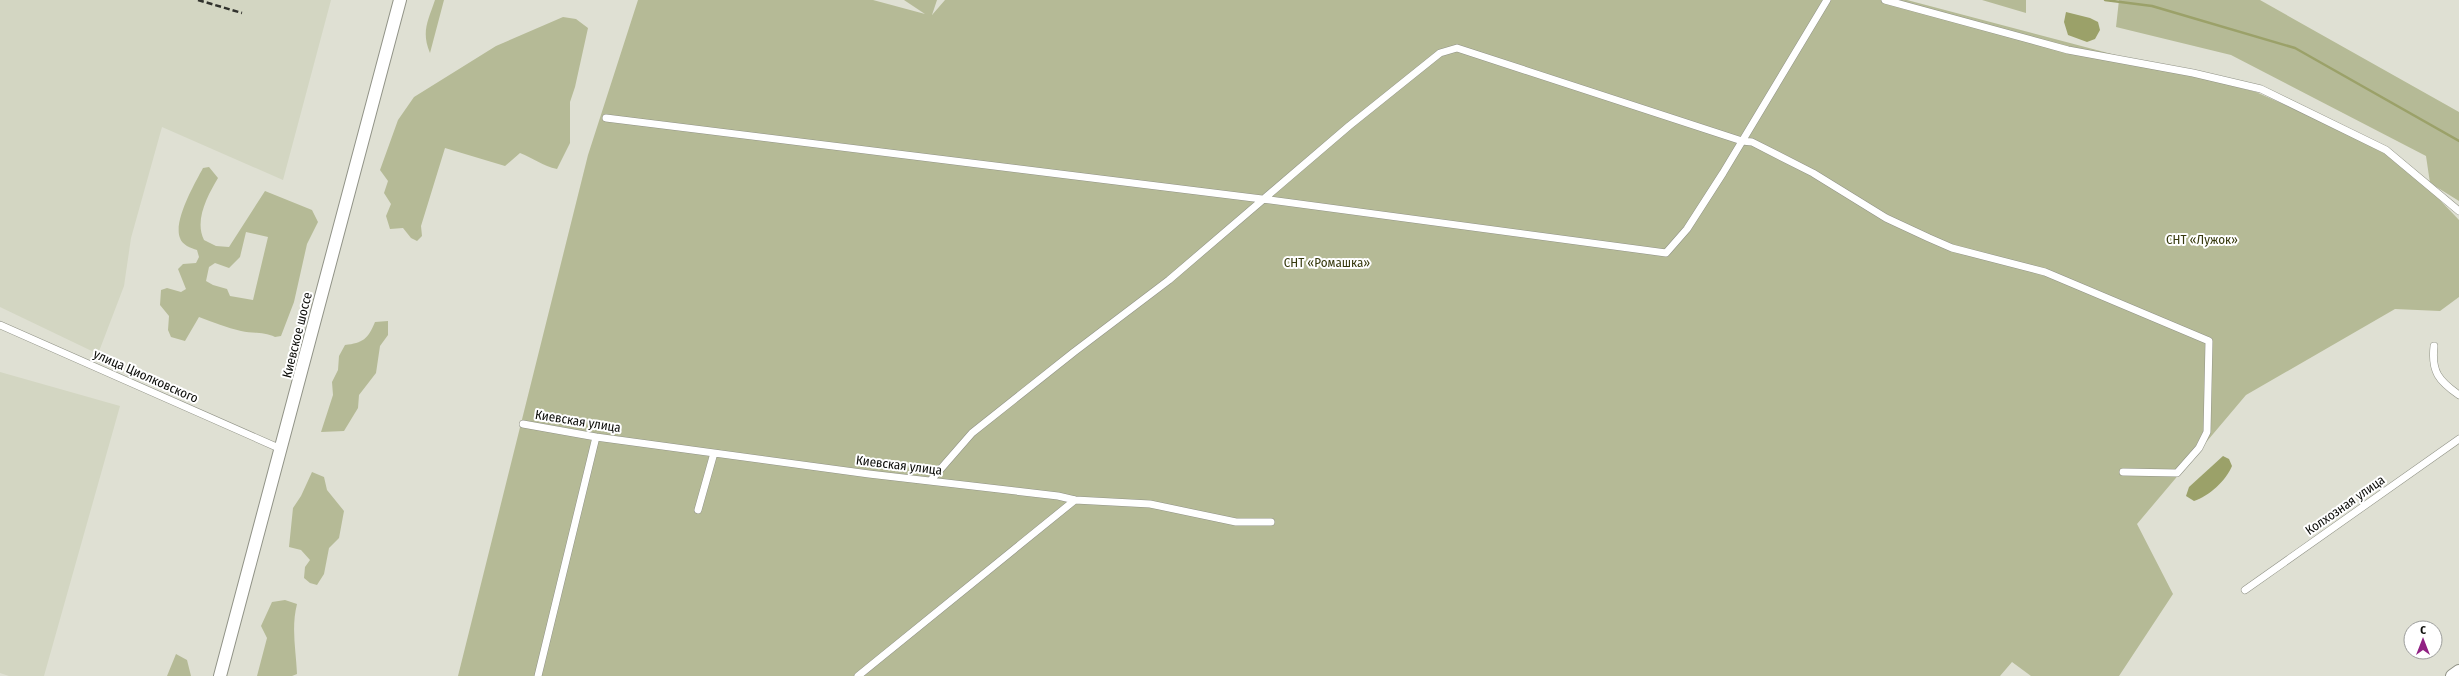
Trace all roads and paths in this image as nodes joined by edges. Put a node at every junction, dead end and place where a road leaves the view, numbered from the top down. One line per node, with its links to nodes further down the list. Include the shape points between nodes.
1 (400, 0): 14 (highway, Киевское шоссе)
2 (1827, 0): 5 (street)
3 (1885, 0): 7 (street, via 2068,50 2193,73 2261,89 2386,150)
4 (606, 118): 6 (street)
5 (1742, 142): 6 (street, via 1687,229 1666,253); 6 (street, via 1457,48 1440,53); 16 (street, via 1752,142 1813,173 1886,218 1952,248 2045,272 2209,341 2209,423 2203,442 2177,473)
6 (1262, 199): 17 (street, via 1170,280 972,433)
7 (2459, 211)
8 (0, 325): 14 (street, улица Циолковского)
9 (2434, 346): 10 (street, via 2432,360 2441,382)
10 (2459, 395)
11 (523, 424): 12 (street, Киевская улица)
12 (596, 437): 15 (street, Киевская улица); 24 (street)
13 (2459, 439): 21 (street, Колхозная улица)
14 (281, 449): 23 (highway, Киевское шоссе)
15 (714, 453): 17 (street, Киевская улица); 19 (street)
16 (2123, 472)
17 (932, 480): 18 (street, Киевская улица, via 966,487)
18 (1075, 500): 20 (street, Киевская улица, via 1150,504 1236,522); 25 (street)
19 (698, 510)
20 (1271, 522)
21 (2245, 590)
22 (2459, 671): 26 (highway)
23 (220, 676)
24 (538, 676)
25 (858, 676)
26 (2452, 676)

